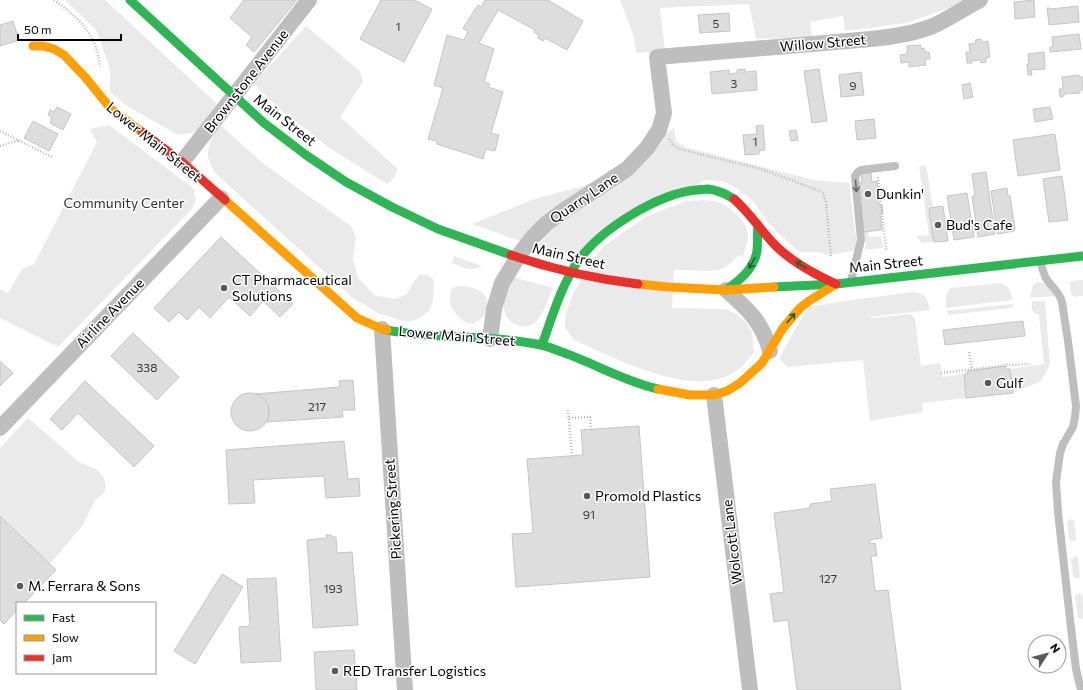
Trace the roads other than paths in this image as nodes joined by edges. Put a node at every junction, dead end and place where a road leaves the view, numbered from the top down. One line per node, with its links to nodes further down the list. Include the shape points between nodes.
1 (130, 0): 14 (main road, Main Street, via 264,123 340,178 392,207 438,229 534,263 621,282)
2 (309, 0): 6 (street, Brownstone Avenue)
3 (980, 0): 5 (street, Willow Street, via 933,26 908,34)
4 (33, 46): 6 (main road, Lower Main Street, via 54,49 64,55 111,109)
5 (657, 57): 16 (street, Quarry Lane, via 664,113 659,130 647,148 627,169 566,209 532,238 502,283 494,309)
6 (182, 162): 8 (main road, Lower Main Street)
7 (895, 166): 12 (lane, one-way to 12, via 861,170 855,176 861,240)
8 (220, 198): 15 (main road, Lower Main Street, via 338,303 357,318); 20 (street, Airline Avenue)
9 (758, 225): 13 (main road, one-way to 9, via 787,256); 14 (main road, one-way to 14, via 755,259 744,275); 17 (main road, via 738,202 713,190 682,192 640,209 612,227 578,260 555,307)
10 (1083, 256): 11 (main road, Main Street)
11 (1040, 261): 12 (main road, Main Street); 21 (lane, via 1047,280 1062,302 1076,406 1072,427 1060,453 1056,482)
12 (851, 282): 13 (main road, Main Street)
13 (836, 284): 14 (main road, Main Street); 18 (main road, Lower Main Street, one-way to 13, via 800,308)
14 (726, 290): 18 (street, via 743,304 757,322)
15 (382, 328): 16 (main road, Lower Main Street, via 407,334); 22 (street, Pickering Street)
16 (490, 339): 17 (main road, Lower Main Street)
17 (542, 345): 19 (main road, Lower Main Street, via 656,388 690,395)
18 (770, 351): 19 (main road, Lower Main Street, via 762,363 740,383)
19 (714, 395): 23 (street, Wolcott Lane)
20 (0, 428)
21 (1080, 668): 24 (lane)
22 (405, 690)
23 (750, 690)
24 (1081, 690)

